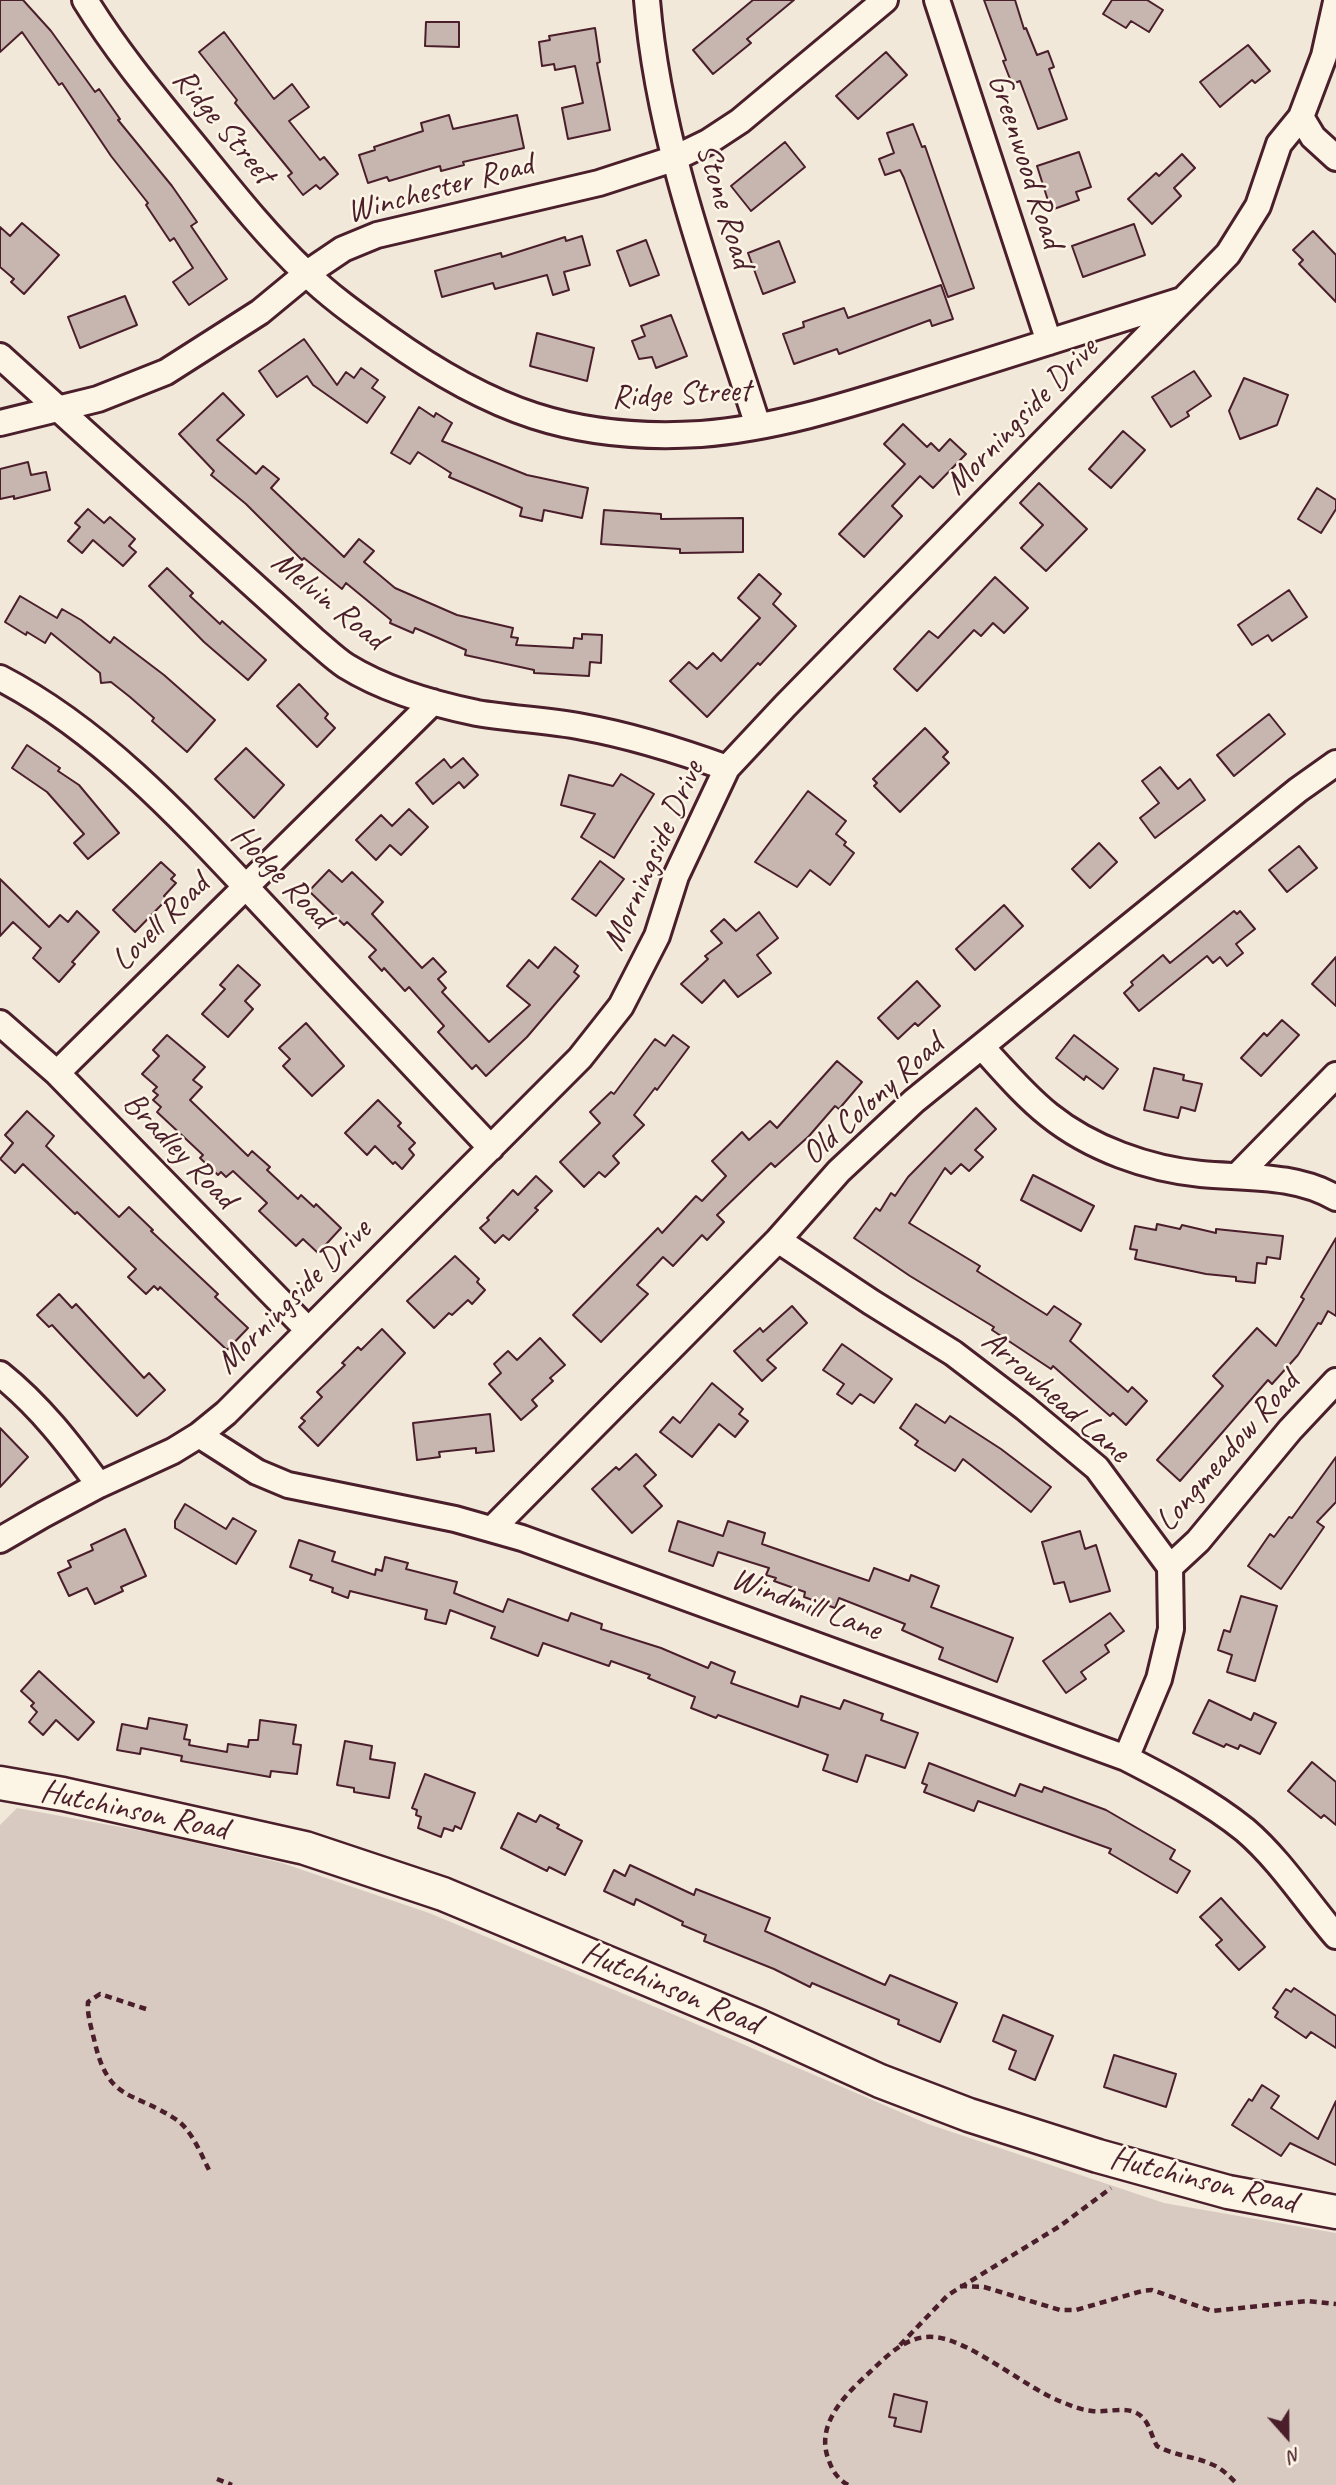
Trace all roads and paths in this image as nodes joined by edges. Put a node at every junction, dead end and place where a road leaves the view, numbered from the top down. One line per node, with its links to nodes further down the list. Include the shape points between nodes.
1 (85, 0): 9 (street, Ridge Street, via 126,62)
2 (647, 0): 8 (street, Stone Road)
3 (885, 0): 8 (street, Winchester Road, via 740,121)
4 (937, 0): 11 (street, Greenwood Road)
5 (1336, 2): 6 (street, Morningside Drive, via 1324,56)
6 (1301, 117): 7 (street, via 1313,137); 10 (street, Morningside Drive, via 1279,144 1258,206 1244,231)
7 (1336, 158)
8 (673, 159): 9 (street, Winchester Road, via 599,183 377,235 343,248); 15 (street, Stone Road)
9 (306, 274): 13 (street, Winchester Road, via 260,312 166,372 98,399); 15 (street, Ridge Street, via 366,322 457,383 538,417 594,432 647,436)
10 (1186, 298): 11 (street, Ridge Street); 19 (street, Morningside Drive)
11 (1049, 342): 15 (street, Ridge Street, via 856,402)
12 (0, 356): 13 (street, Melvin Road)
13 (58, 407): 14 (street, Winchester Road); 17 (street, Melvin Road, via 346,666)
14 (0, 423)
15 (758, 426)
16 (0, 678): 20 (street, Hodge Road, via 50,708 120,763)
17 (433, 702): 19 (street, Melvin Road, via 623,734); 20 (street, Lovell Road)
18 (1336, 763): 22 (street, Old Colony Road)
19 (727, 768): 25 (street, Morningside Drive, via 676,876 657,936 621,1006 580,1058)
20 (245, 886): 23 (street, Lovell Road); 25 (street, Hodge Road)
21 (0, 1023): 23 (street, Bradley Road)
22 (982, 1046): 26 (street, via 1050,1116 1092,1142 1167,1170); 28 (street, Old Colony Road, via 839,1171)
23 (57, 1073): 29 (street, Bradley Road)
24 (1336, 1074): 26 (street)
25 (491, 1148): 29 (street, Morningside Drive)
26 (1238, 1175): 27 (street, via 1299,1184)
27 (1336, 1198)
28 (778, 1240): 34 (street, Old Colony Road); 36 (street, Arrowhead Lane, via 953,1353 1097,1468)
29 (307, 1329): 32 (street, Morningside Drive)
30 (0, 1374): 33 (street, via 60,1432)
31 (1336, 1381): 36 (street, Longmeadow Road, via 1198,1541)
32 (199, 1435): 33 (street, Morningside Drive); 34 (street, Windmill Lane, via 257,1472 288,1485)
33 (99, 1485): 35 (street, Morningside Drive)
34 (492, 1529): 37 (street, Windmill Lane)
35 (0, 1540)
36 (1170, 1567): 37 (street, via 1171,1629 1159,1679)
37 (1126, 1758): 39 (street, Windmill Lane, via 1176,1784 1245,1831)
38 (0, 1783): 41 (street, Hutchinson Road, via 305,1848 443,1894 880,2081 969,2115)
39 (1336, 1936)
40 (146, 2009): 42 (path, via 100,1994 88,2002 103,2071 120,2091 178,2121)
41 (1136, 2167): 43 (street, Hutchinson Road, via 1228,2192); 44 (path, via 1060,2226)
42 (209, 2170)
43 (1336, 2213)
44 (960, 2286): 45 (path, via 985,2287 1060,2310 1152,2290 1212,2311 1307,2301); 46 (path)
45 (1336, 2304)
46 (900, 2345): 48 (path, via 862,2379 835,2409 827,2426 824,2443); 52 (path, via 918,2338 948,2340 1066,2404 1135,2412 1146,2421 1157,2446 1212,2464)
47 (217, 2479): 49 (path)
48 (838, 2479): 50 (path); 51 (path)
49 (232, 2485)
50 (842, 2485)
51 (848, 2485)
52 (1238, 2485)

